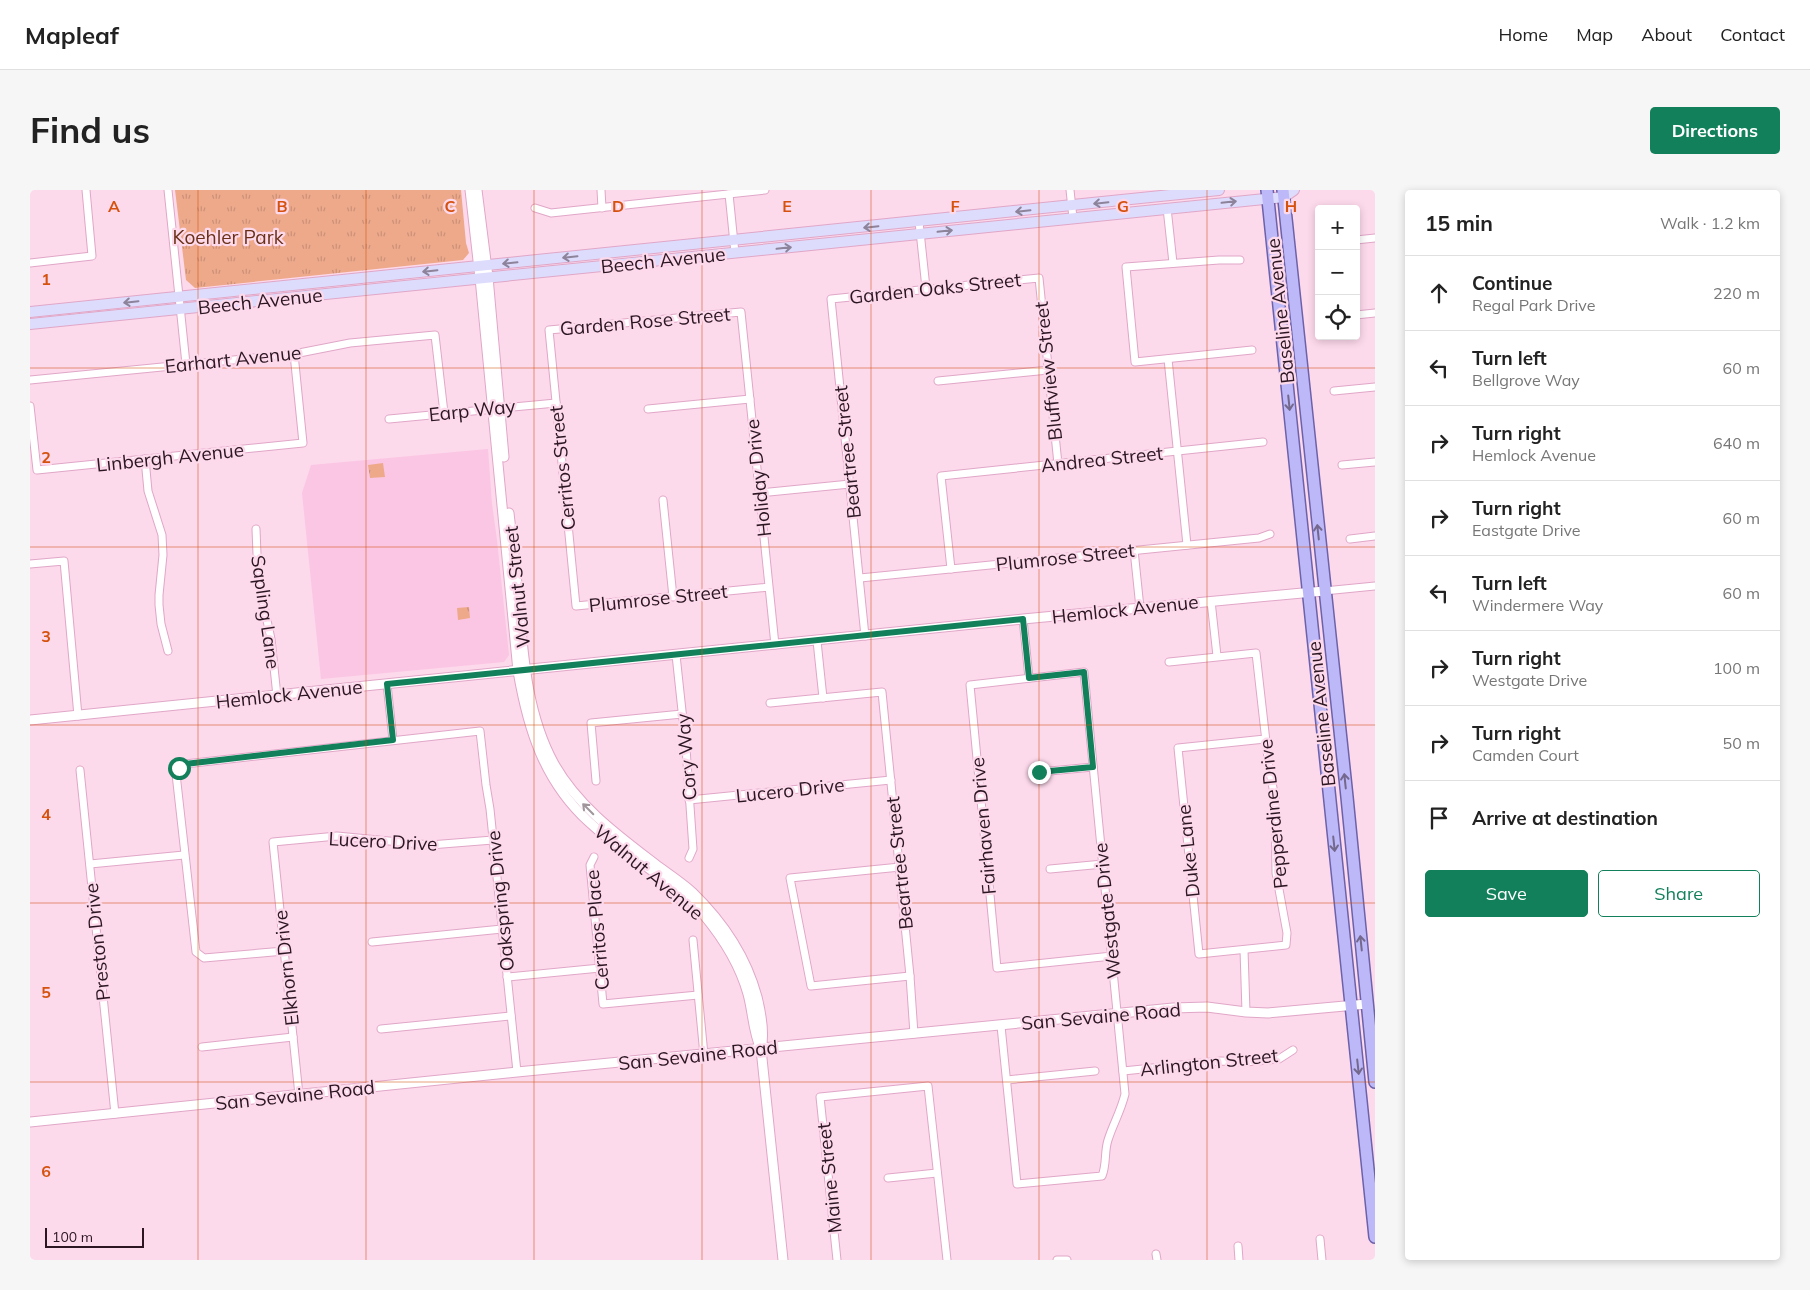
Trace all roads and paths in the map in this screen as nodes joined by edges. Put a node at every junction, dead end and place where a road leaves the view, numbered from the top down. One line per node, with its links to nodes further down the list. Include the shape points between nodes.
1 (86, 190): 27 (street, via 92,256)
2 (168, 190): 33 (street)
3 (470, 190): 29 (street, Walnut Street)
4 (477, 190): 29 (street, Walnut Street)
5 (601, 190): 17 (street)
6 (765, 190): 12 (street)
7 (1070, 190): 15 (street)
8 (1219, 190): 15 (main road, Beech Avenue, one-way to 15)
9 (1294, 190): 11 (main road)
10 (676, 191): 14 (street)
11 (1283, 193): 13 (main road, Beech Avenue); 78 (main road, Baseline Avenue, one-way to 11)
12 (729, 194): 14 (street); 23 (street)
13 (1268, 194): 18 (main road, Beech Avenue, one-way to 13); 79 (main road, Baseline Avenue, one-way to 79)
14 (677, 200): 17 (street)
15 (1072, 206): 19 (street); 20 (main road, Beech Avenue, one-way to 20)
16 (535, 208): 17 (street, via 551,213)
17 (602, 208)
18 (1167, 208): 19 (main road, Beech Avenue); 28 (street)
19 (1073, 218): 21 (main road, Beech Avenue, one-way to 19)
20 (920, 222): 21 (street); 23 (main road, Beech Avenue, one-way to 23)
21 (921, 234): 25 (main road, Beech Avenue, one-way to 21); 32 (street)
22 (1375, 238): 24 (street)
23 (734, 240): 25 (street); 29 (main road, Beech Avenue, one-way to 29)
24 (1360, 240)
25 (735, 253): 30 (main road, Beech Avenue)
26 (1240, 260): 28 (street)
27 (30, 263)
28 (1173, 263): 44 (street, via 1126,267 1134,362)
29 (483, 266): 30 (street, Walnut Street); 33 (main road, Beech Avenue, one-way to 33)
30 (484, 278): 35 (main road, Beech Avenue); 54 (street, Walnut Street)
31 (1039, 278): 32 (street, Garden Oaks Street); 46 (street, Bluffview Street)
32 (926, 288): 34 (street, Garden Oaks Street)
33 (180, 297): 35 (street); 36 (main road, Beech Avenue, one-way to 36)
34 (831, 299): 64 (street, Beartree Street)
35 (181, 309): 40 (main road, Beech Avenue); 45 (street)
36 (30, 312)
37 (741, 312): 41 (street, Garden Rose Street); 51 (street, Holiday Drive)
38 (1375, 313): 39 (street)
39 (1360, 315)
40 (30, 324)
41 (549, 330): 52 (street, Cerritos Street)
42 (1252, 350): 44 (street)
43 (294, 354): 45 (street, Earhart Avenue); 56 (street, Earhart Avenue, via 350,343 435,335); 60 (street, Linbergh Avenue, via 303,443)
44 (1168, 359): 59 (street)
45 (186, 364): 47 (street, Earhart Avenue)
46 (1048, 370): 48 (street); 62 (street, Bluffview Street)
47 (30, 380)
48 (938, 381)
49 (1375, 387): 50 (street)
50 (1334, 391)
51 (750, 399): 55 (street); 65 (street, Holiday Drive)
52 (556, 402): 54 (street, Earp Way); 82 (street, Cerritos Street)
53 (30, 406): 60 (street, Linbergh Avenue, via 37,470)
54 (496, 407): 56 (street, Earp Way); 92 (street, Walnut Street)
55 (648, 409)
56 (444, 413): 57 (street, Earp Way)
57 (389, 419)
58 (1263, 442): 59 (street, Andrea Street)
59 (1178, 451): 62 (street, Andrea Street); 71 (street)
60 (145, 459): 88 (street, via 148,491 162,535 158,595)
61 (1375, 462): 63 (street)
62 (1058, 464): 74 (street, Andrea Street, via 941,476)
63 (1342, 465)
64 (850, 484): 65 (street); 75 (street, Beartree Street)
65 (759, 493): 77 (street, Holiday Drive)
66 (663, 500): 80 (street)
67 (256, 529): 95 (street, Sapling Lane, via 258,580 271,639)
68 (1270, 534): 71 (street, Plumrose Street, via 1259,538)
69 (1375, 536): 70 (street)
70 (1350, 539)
71 (1187, 545): 72 (street, Plumrose Street)
72 (1134, 550): 74 (street, Plumrose Street); 83 (street)
73 (30, 564): 99 (street, via 64,561)
74 (951, 569): 75 (street, Plumrose Street)
75 (860, 578): 85 (street, Beartree Street)
76 (1375, 586): 78 (street)
77 (769, 587): 80 (street, Plumrose Street); 87 (street, Holiday Drive)
78 (1324, 591): 79 (street, Hemlock Avenue); 128 (main road, Baseline Avenue, one-way to 78)
79 (1309, 593): 81 (street, Hemlock Avenue); 129 (main road, Baseline Avenue, one-way to 129)
80 (673, 597): 82 (street, Plumrose Street)
81 (1211, 601): 83 (street, Hemlock Avenue); 90 (street)
82 (576, 606)
83 (1140, 608): 84 (street, Hemlock Avenue)
84 (1023, 619): 85 (street, Hemlock Avenue); 93 (street)
85 (865, 636): 86 (street, Hemlock Avenue)
86 (818, 641): 87 (street, Hemlock Avenue); 96 (street)
87 (775, 645): 89 (street, Hemlock Avenue)
88 (168, 651)
89 (676, 655): 92 (street, Hemlock Avenue); 98 (street, Cory Way)
90 (1217, 656): 91 (street); 101 (street, Pepperdine Drive, via 1256,652)
91 (1169, 662)
92 (522, 671): 94 (street, Hemlock Avenue); 138 (street, Walnut Avenue, via 523,702 533,738 549,771 588,822 685,897 711,924 740,972)
93 (1029, 678): 103 (street, Westgate Drive, via 1084,672); 123 (street, Fairhaven Drive, via 970,684 996,968)
94 (387, 684): 95 (street, Hemlock Avenue); 102 (street)
95 (277, 696): 99 (street, Hemlock Avenue)
96 (823, 698): 97 (street); 106 (street, Beartree Street, via 882,692)
97 (770, 703)
98 (682, 714): 107 (street, via 591,723); 108 (street, Cory Way)
99 (78, 716): 100 (street, Hemlock Avenue)
100 (30, 720)
101 (1265, 738): 122 (street, Pepperdine Drive, via 1275,798 1276,873 1287,933 1286,945); 122 (street, Duke Lane, via 1178,748 1199,954)
102 (393, 740): 109 (street, Oakspring Drive, via 480,731); 111 (street, via 185,764 176,774)
103 (1093, 767): 105 (street); 115 (street, Westgate Drive)
104 (80, 770): 114 (street, Preston Drive)
105 (1039, 772)
106 (891, 780): 108 (street, Lucero Drive); 116 (street, Beartree Street)
107 (596, 781)
108 (689, 800): 113 (street, Cory Way, via 693,849)
109 (493, 840): 110 (street, Lucero Drive, via 430,845 337,836); 118 (street, Oakspring Drive)
110 (272, 842): 121 (street, Elkhorn Drive)
111 (184, 855): 114 (street); 121 (street, via 194,949 198,956)
112 (594, 857): 124 (street, Cerritos Place, via 590,865)
113 (689, 858)
114 (90, 864): 147 (street, Preston Drive)
115 (1103, 864): 117 (street); 123 (street, Westgate Drive)
116 (900, 868): 125 (street, Beartree Street); 125 (street, via 790,878 811,986)
117 (1050, 869)
118 (502, 929): 120 (street); 126 (street, Oakspring Drive)
119 (693, 940): 127 (street)
120 (372, 942)
121 (284, 950): 136 (street, Elkhorn Drive)
122 (1244, 950): 130 (street)
123 (1112, 956): 131 (street, Westgate Drive)
124 (600, 968): 126 (street); 127 (street, Cerritos Place, via 603,1004)
125 (910, 976): 135 (street, Beartree Street)
126 (507, 977): 132 (street, Oakspring Drive)
127 (698, 995): 140 (street)
128 (1371, 1004): 129 (street, San Sevaine Road); 145 (main road, Baseline Avenue)
129 (1351, 1006): 130 (street, San Sevaine Road, via 1293,1012); 151 (main road, Baseline Avenue, one-way to 151)
130 (1246, 1012): 131 (street, San Sevaine Road, via 1207,1007)
131 (1117, 1013): 133 (street, San Sevaine Road); 141 (street, Westgate Drive)
132 (512, 1016): 134 (street); 142 (street, Oakspring Drive)
133 (1001, 1026): 135 (street, San Sevaine Road); 144 (street)
134 (382, 1029)
135 (914, 1034): 138 (street, San Sevaine Road)
136 (293, 1038): 137 (street); 146 (street, Elkhorn Drive)
137 (202, 1047)
138 (761, 1049): 140 (street, San Sevaine Road); 154 (street, Walnut Avenue)
139 (1293, 1050): 141 (street, Arlington Street, via 1278,1059)
140 (704, 1055): 142 (street, San Sevaine Road)
141 (1123, 1071): 144 (street, Westgate Drive, via 1125,1094 1107,1141 1106,1167 1102,1176 1017,1184)
142 (517, 1072): 146 (street, San Sevaine Road)
143 (1095, 1072): 144 (street)
144 (1007, 1080)
145 (1375, 1082)
146 (299, 1095): 147 (street, San Sevaine Road)
147 (115, 1114): 148 (street, San Sevaine Road)
148 (30, 1122)
149 (937, 1173): 150 (street); 155 (street, Maine Street, via 928,1086 820,1097); 156 (street)
150 (888, 1178)
151 (1375, 1237)
152 (1320, 1238): 160 (street)
153 (1238, 1246): 159 (street)
154 (783, 1260)
155 (837, 1260)
156 (947, 1260)
157 (1057, 1260): 158 (street)
158 (1067, 1260)
159 (1239, 1260)
160 (1322, 1260)

